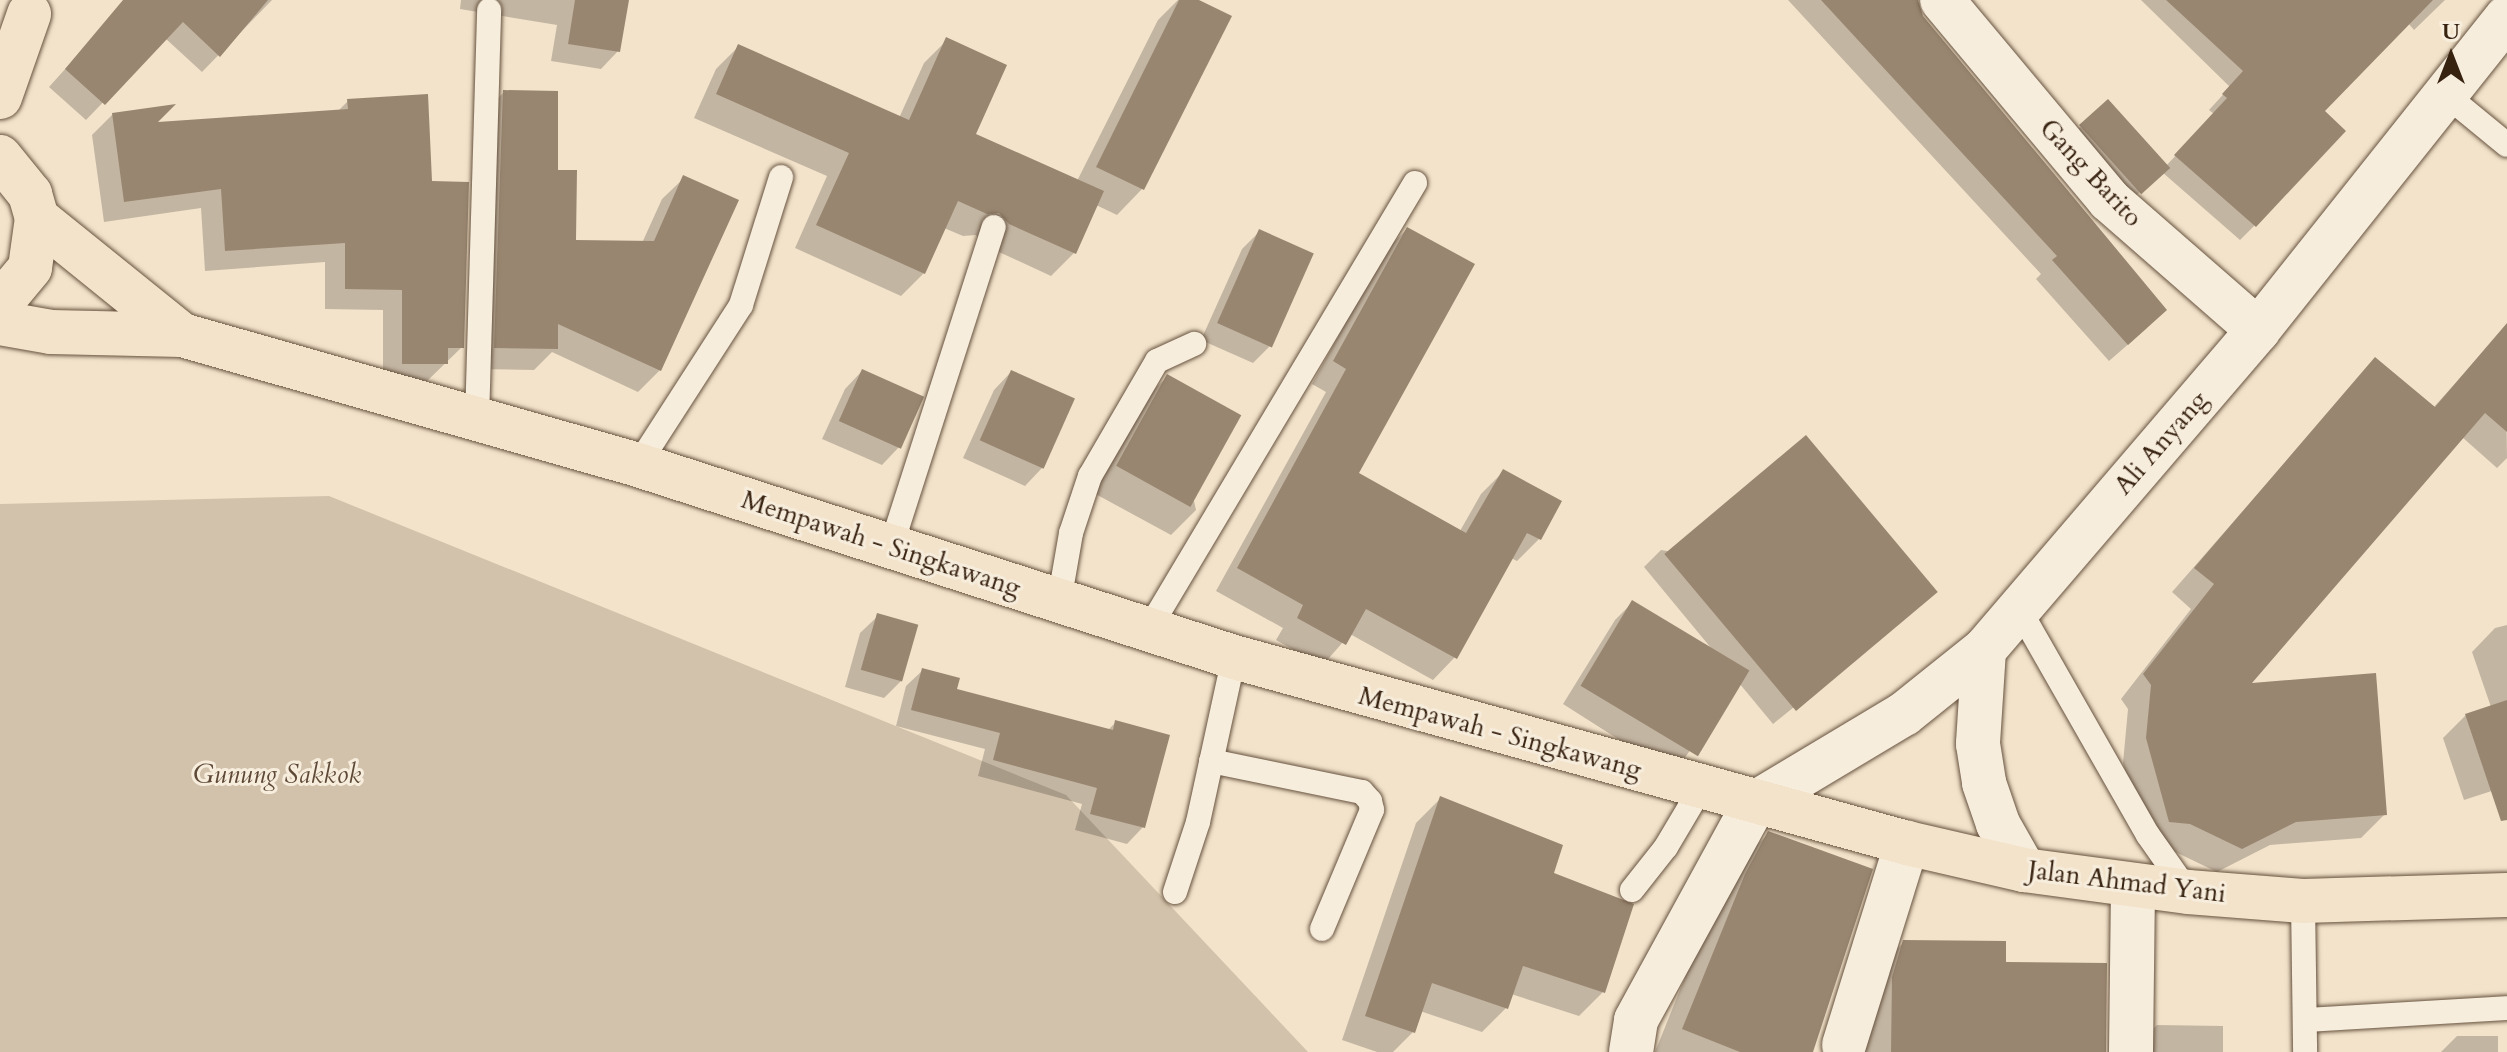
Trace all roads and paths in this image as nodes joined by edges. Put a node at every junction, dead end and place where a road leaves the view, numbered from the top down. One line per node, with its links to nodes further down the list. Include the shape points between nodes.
1 (1942, 0): 15 (street, Gang Barito, via 2109,200)
2 (489, 10): 18 (lane)
3 (23, 15): 6 (main road)
4 (2507, 17): 5 (street, Ali Anyang)
5 (2445, 94): 7 (lane); 15 (street, Ali Anyang)
6 (0, 97)
7 (2506, 141)
8 (0, 157): 11 (main road, via 30,194)
9 (781, 177): 19 (lane, via 741,305)
10 (1415, 183): 23 (lane)
11 (37, 218): 13 (main road, via 30,268); 16 (main road)
12 (994, 227): 20 (lane)
13 (0, 304)
14 (0, 323): 16 (main road, Mempawah - Singkawang, via 51,332)
15 (2258, 330): 22 (street, Ali Anyang)
16 (182, 335): 18 (main road, Mempawah - Singkawang)
17 (1194, 344): 21 (lane, via 1157,361 1090,476 1071,533)
18 (477, 420): 19 (main road, Mempawah - Singkawang)
19 (638, 465): 20 (main road, Mempawah - Singkawang)
20 (891, 547): 21 (main road, Mempawah - Singkawang)
21 (1059, 602): 23 (main road, Mempawah - Singkawang)
22 (2019, 609): 24 (street, Ali Anyang); 34 (lane, via 2148,835)
23 (1147, 632): 25 (main road, Mempawah - Singkawang)
24 (1984, 650): 28 (street, Ali Anyang, via 1904,714); 30 (street, via 1978,744 1984,783 1998,824)
25 (1234, 657): 26 (lane); 27 (main road, Mempawah - Singkawang)
26 (1211, 761): 33 (lane); 37 (lane, via 1362,792 1370,801 1372,810)
27 (1701, 788): 28 (main road, Mempawah - Singkawang); 32 (lane, via 1666,847)
28 (1755, 803): 29 (main road, Jalan Ahmad Yani); 41 (street, via 1636,1020)
29 (1907, 843): 30 (main road, Jalan Ahmad Yani); 40 (street)
30 (2024, 870): 31 (main road, Jalan Ahmad Yani)
31 (2133, 885): 34 (main road, Jalan Ahmad Yani); 42 (street)
32 (1632, 890)
33 (1175, 892)
34 (2188, 892): 36 (main road, Jalan Ahmad Yani)
35 (2507, 895): 36 (main road, Jalan Ahmad Yani)
36 (2303, 901): 39 (lane)
37 (1322, 929)
38 (2507, 1008): 39 (lane)
39 (2306, 1020): 43 (lane)
40 (1844, 1045)
41 (1631, 1052)
42 (2131, 1052)
43 (2305, 1052)

